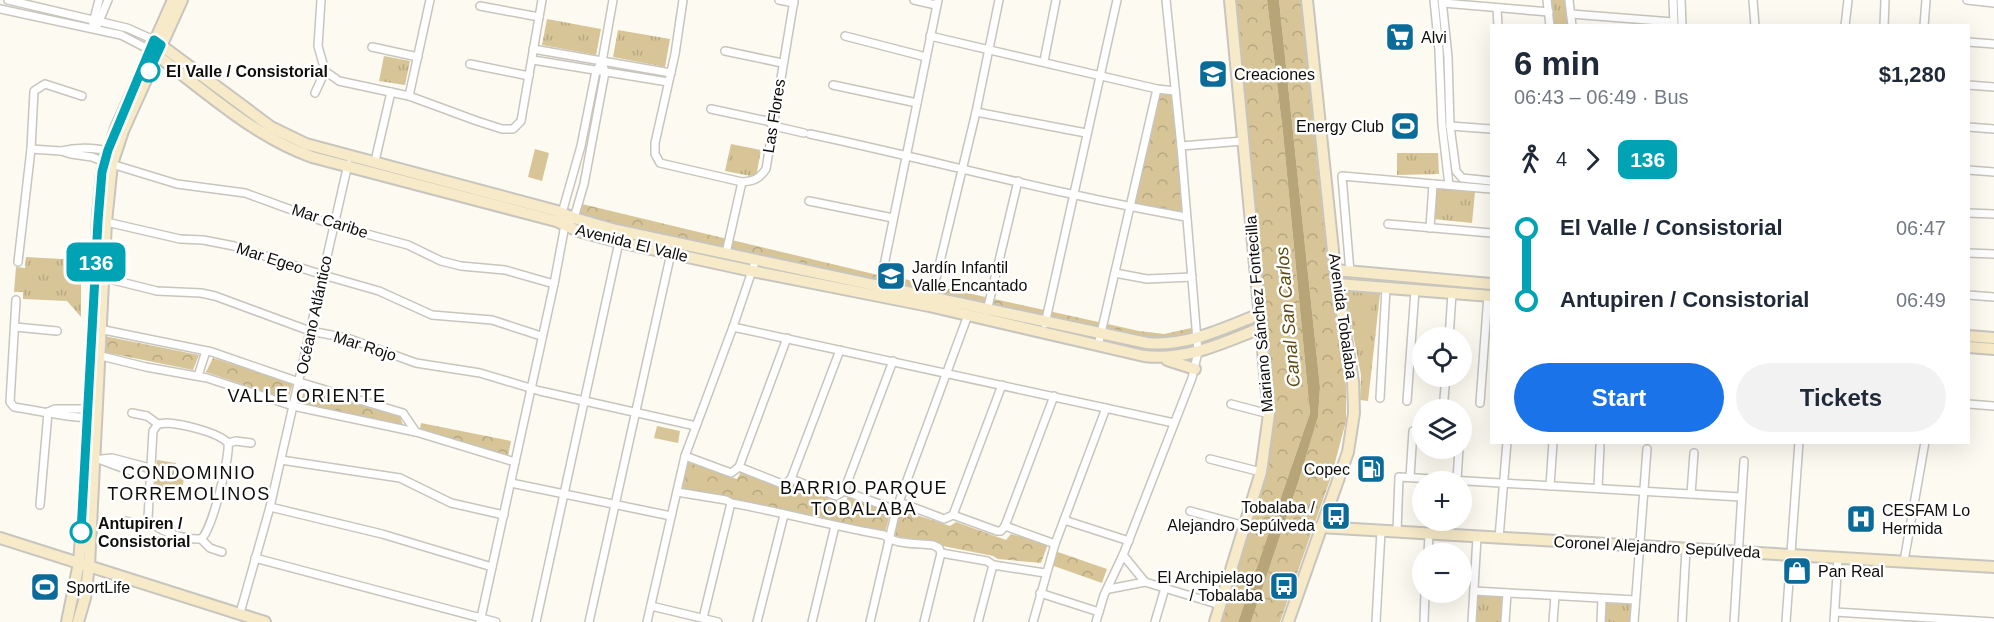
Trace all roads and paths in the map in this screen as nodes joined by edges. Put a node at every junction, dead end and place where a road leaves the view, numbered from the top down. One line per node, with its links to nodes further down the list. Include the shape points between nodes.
1 (8, 0): 39 (street, Avenida El Valle)
2 (99, 0): 39 (street)
3 (108, 0): 39 (street)
4 (173, 0): 55 (street)
5 (182, 0): 55 (street)
6 (321, 0): 67 (street, via 318,46)
7 (430, 0): 60 (street)
8 (542, 0): 38 (street)
9 (613, 0): 64 (street)
10 (683, 0): 70 (street)
11 (779, 0): 29 (street)
12 (915, 0): 31 (street)
13 (999, 0): 58 (street)
14 (1056, 0): 63 (street)
15 (1117, 0): 72 (street)
16 (1166, 0): 78 (street)
17 (1230, 0): 92 (street, Mariano Sánchez Fontecilla)
18 (1307, 0): 132 (street, Avenida Tobalaba)
19 (1434, 0): 108 (street)
20 (1547, 0): 36 (street)
21 (1569, 0): 37 (street)
22 (1672, 0): 44 (street)
23 (1680, 0): 45 (street)
24 (1753, 0): 46 (street)
25 (1848, 0): 47 (street)
26 (1885, 0): 48 (street)
27 (1926, 0): 49 (street)
28 (1967, 0): 32 (street)
29 (794, 1): 65 (street, Las Flores)
30 (1442, 2): 34 (street); 87 (street)
31 (937, 3): 52 (street)
32 (1994, 3)
33 (480, 6): 38 (street)
34 (1497, 8): 36 (street); 41 (street)
35 (0, 9): 50 (street, Avenida El Valle)
36 (1549, 12): 42 (street)
37 (1571, 14): 40 (street); 43 (street)
38 (539, 17): 57 (street)
39 (97, 20): 50 (street); 55 (street, Avenida El Valle, via 127,28)
40 (1622, 22): 44 (street)
41 (1498, 24)
42 (1550, 24)
43 (1572, 24)
44 (1673, 24)
45 (1682, 24)
46 (1755, 24)
47 (1845, 24)
48 (1884, 24)
49 (1924, 24)
50 (94, 29): 55 (street, Avenida El Valle)
51 (844, 36): 61 (street)
52 (930, 36): 58 (street); 61 (street)
53 (1970, 42): 54 (street)
54 (1994, 44)
55 (156, 47): 96 (street); 98 (street, Avenida El Valle, via 262,134 288,148 304,148)
56 (372, 47): 60 (street)
57 (534, 49): 62 (street); 64 (street)
58 (989, 50): 63 (street); 85 (street)
59 (725, 51): 65 (street)
60 (418, 57): 82 (street)
61 (926, 57): 83 (street)
62 (533, 60): 68 (street); 71 (street)
63 (1044, 61): 72 (street)
64 (602, 62): 68 (street); 69 (street); 70 (street)
65 (782, 63): 86 (street, Las Flores)
66 (470, 64): 71 (street)
67 (325, 71): 79 (street, via 339,81); 80 (street)
68 (596, 71): 69 (street); 113 (street)
69 (605, 72): 73 (street); 117 (street)
70 (671, 73): 73 (street)
71 (529, 76): 82 (street, via 521,121 513,129 502,129)
72 (1101, 76): 77 (street); 91 (street)
73 (668, 82): 106 (street, via 656,143 655,154 660,163)
74 (833, 85): 83 (street)
75 (1970, 85): 76 (street)
76 (1994, 87)
77 (1157, 89): 78 (street); 112 (street)
78 (1175, 91): 93 (street)
79 (392, 92): 82 (street); 99 (street)
80 (315, 93)
81 (82, 96): 94 (street, via 45,84 34,91)
82 (409, 96)
83 (917, 103): 97 (street)
84 (711, 109): 86 (street)
85 (976, 112): 91 (street); 101 (street)
86 (773, 124): 97 (street); 106 (street, Las Flores, via 766,169 754,181)
87 (1450, 126): 89 (street); 105 (street, via 1459,177)
88 (1970, 127): 90 (street)
89 (1490, 129)
90 (1994, 129)
91 (1086, 133): 110 (street)
92 (1243, 141): 93 (street); 154 (street, Mariano Sánchez Fontecilla)
93 (1181, 146): 116 (street)
94 (31, 149): 95 (street); 131 (street)
95 (61, 151): 96 (street); 100 (street, Mar Caribe)
96 (112, 151): 100 (street)
97 (906, 154): 101 (street); 118 (street)
98 (349, 160): 99 (street, Avenida El Valle); 121 (street, Océano Atlántico); 122 (street, Avenida El Valle)
99 (375, 161): 113 (street, Avenida El Valle)
100 (108, 163): 119 (street); 121 (street, Mar Caribe, via 177,184 245,193)
101 (963, 168): 104 (street); 152 (street)
102 (1970, 170): 103 (street)
103 (1994, 172)
104 (1018, 181): 110 (street); 153 (street)
105 (1490, 181)
106 (742, 182): 127 (street)
107 (1433, 184): 108 (street); 123 (street); 134 (street, Avenida Tobalaba, via 1342,176)
108 (1449, 185): 109 (street)
109 (1490, 189)
110 (1073, 193): 112 (street); 156 (street)
111 (809, 201): 118 (street)
112 (1130, 207): 116 (street); 135 (street)
113 (562, 213): 117 (street, Avenida El Valle); 122 (street)
114 (1970, 213): 115 (street)
115 (1994, 214)
116 (1186, 217): 138 (street)
117 (574, 218): 122 (street); 127 (street, Avenida El Valle)
118 (893, 219): 145 (street)
119 (102, 221): 136 (street, Mar Egeo, via 234,246); 137 (street)
120 (1388, 224): 123 (street)
121 (333, 225): 136 (street, Océano Atlántico); 140 (street, Mar Caribe, via 408,245 441,261 506,270)
122 (565, 225): 125 (street, Avenida El Valle); 140 (street)
123 (1430, 228): 124 (street)
124 (1490, 233)
125 (619, 242): 126 (street, Avenida El Valle); 190 (street)
126 (671, 253): 133 (street, Avenida El Valle); 201 (street)
127 (726, 253): 130 (street, Avenida El Valle)
128 (1970, 253): 129 (street)
129 (1994, 254)
130 (756, 260): 133 (street); 145 (street, Avenida El Valle)
131 (18, 262)
132 (1335, 270): 134 (street); 141 (street, Avenida Tobalaba)
133 (752, 272): 145 (street, Avenida El Valle); 158 (street)
134 (1350, 272): 139 (street)
135 (1115, 273): 138 (street, via 1147,279); 165 (street)
136 (323, 275): 163 (street, Océano Atlántico); 166 (street, Mar Egeo, via 379,291 432,315 492,320)
137 (100, 277): 161 (street); 163 (street, Mar Rojo, via 157,291 215,296)
138 (1192, 277): 169 (street)
139 (1410, 278): 142 (street); 144 (street, via 1402,279)
140 (554, 284): 166 (street)
141 (1337, 284): 143 (street); 257 (street, Avenida Tobalaba, via 1353,381 1354,413 1348,452)
142 (1490, 284)
143 (1386, 288): 144 (street); 188 (street)
144 (1398, 289): 146 (street)
145 (878, 290): 152 (street, Avenida El Valle)
146 (1415, 290): 147 (street); 191 (street)
147 (1452, 293): 148 (street); 159 (street)
148 (1490, 295): 192 (street)
149 (1970, 295): 150 (street)
150 (1994, 297)
151 (16, 300): 157 (street)
152 (931, 301): 153 (street, Avenida El Valle); 155 (street, Avenida El Valle)
153 (986, 314): 155 (street, Avenida El Valle); 156 (street, Avenida El Valle); 164 (street, Avenida El Valle)
154 (1260, 314): 160 (street, Mariano Sánchez Fontecilla); 169 (street, Avenida El Valle)
155 (968, 315): 181 (street)
156 (1046, 321): 164 (street); 165 (street, Avenida El Valle)
157 (15, 327): 162 (street); 198 (street, via 10,402 14,407)
158 (734, 327): 168 (street); 205 (street)
159 (1450, 327)
160 (1262, 328): 176 (street, Avenida El Valle); 202 (street, Mariano Sánchez Fontecilla)
161 (97, 329): 175 (street); 177 (street)
162 (57, 331)
163 (310, 331): 183 (street, Océano Atlántico); 186 (street, Mar Rojo, via 347,338 416,363 480,373)
164 (1043, 332): 171 (street, Avenida El Valle)
165 (1101, 333): 169 (street, Avenida El Valle, via 1164,345); 171 (street)
166 (541, 336): 186 (street)
167 (1970, 336): 170 (street)
168 (787, 338): 174 (street); 223 (street)
169 (1197, 338): 176 (street)
170 (1994, 338)
171 (1098, 345): 178 (street, Avenida El Valle)
172 (1970, 347): 173 (street)
173 (1994, 349)
174 (840, 350): 179 (street); 228 (street)
175 (206, 351): 182 (street); 183 (street)
176 (1198, 352): 178 (street, Avenida El Valle); 180 (street)
177 (95, 355): 182 (street); 199 (street)
178 (1164, 359): 180 (street)
179 (893, 361): 181 (street); 234 (street)
180 (1195, 369): 203 (street)
181 (947, 373): 184 (street); 240 (street)
182 (198, 376): 195 (street)
183 (299, 381): 195 (street, Océano Atlántico); 206 (street, via 403,412)
184 (1002, 385): 187 (street); 249 (street)
185 (1445, 387): 189 (street)
186 (532, 389): 190 (street, Mar Rojo); 222 (street)
187 (1054, 396): 197 (street); 255 (street)
188 (1380, 398)
189 (1444, 399)
190 (585, 401): 201 (street, Mar Rojo); 237 (street)
191 (1407, 401)
192 (1480, 403)
193 (1231, 404): 202 (street)
194 (1970, 404): 196 (street)
195 (293, 406): 206 (street); 220 (street, Océano Atlántico)
196 (1994, 406)
197 (1106, 408): 203 (street); 251 (street)
198 (48, 412): 199 (street, via 55,409); 243 (street)
199 (93, 413): 218 (street)
200 (132, 413): 204 (street, via 147,416)
201 (636, 413): 205 (street, Mar Rojo); 242 (street)
202 (1269, 414): 225 (street, Mariano Sánchez Fontecilla)
203 (1174, 423): 266 (street)
204 (158, 424): 207 (street, via 185,426); 224 (street, via 153,430)
205 (696, 426): 217 (street)
206 (416, 432): 222 (street)
207 (228, 443): 208 (street); 264 (street, via 220,491 207,533)
208 (251, 444)
209 (1507, 444): 231 (street)
210 (1553, 444): 232 (street)
211 (1799, 444): 275 (street)
212 (1924, 444): 278 (street)
213 (1412, 446): 226 (street)
214 (1600, 446): 233 (street)
215 (1647, 450): 235 (street)
216 (1694, 453): 238 (street)
217 (685, 456): 223 (street, via 730,473); 236 (street)
218 (94, 457): 224 (street); 227 (street); 279 (street)
219 (1210, 459): 225 (street)
220 (281, 460): 244 (street, Océano Atlántico); 247 (street, via 400,478 451,503)
221 (1743, 461): 239 (street)
222 (515, 462): 230 (street)
223 (739, 467): 228 (street, via 782,484)
224 (150, 468): 227 (street)
225 (1261, 472): 256 (street, Mariano Sánchez Fontecilla)
226 (1410, 477): 259 (street, via 1399,477)
227 (149, 478): 253 (street)
228 (791, 479): 234 (street, via 835,496)
229 (1472, 481): 231 (street)
230 (511, 483): 237 (street); 247 (street)
231 (1504, 483): 232 (street); 263 (street)
232 (1550, 486): 233 (street)
233 (1598, 488): 235 (street)
234 (844, 491): 245 (street)
235 (1644, 491): 238 (street); 269 (street)
236 (677, 492): 241 (street); 250 (street)
237 (565, 494): 242 (street); 308 (street)
238 (1691, 494): 239 (street)
239 (1742, 497): 272 (street)
240 (898, 502): 245 (street); 249 (street, via 945,519)
241 (731, 503): 248 (street); 299 (street)
242 (616, 504): 250 (street); 309 (street)
243 (40, 505)
244 (270, 507): 276 (street, Océano Atlántico); 281 (street, via 382,534)
245 (896, 510): 265 (street)
246 (1190, 511): 256 (street)
247 (504, 515): 281 (street)
248 (784, 515): 254 (street); 312 (street)
249 (953, 515): 255 (street, via 997,531)
250 (671, 516): 295 (street)
251 (1064, 520): 266 (street); 268 (street)
252 (126, 521): 253 (street, via 143,526)
253 (150, 523): 264 (street, via 187,538)
254 (835, 526): 265 (street); 313 (street)
255 (1005, 526): 268 (street)
256 (1245, 526): 294 (street, Mariano Sánchez Fontecilla)
257 (1320, 528): 258 (street, Coronel Alejandro Sepúlveda); 321 (street, Avenida Tobalaba)
258 (1381, 531): 259 (street, Coronel Alejandro Sepúlveda); 322 (street)
259 (1396, 532): 260 (street, Coronel Alejandro Sepúlveda)
260 (1429, 534): 261 (street, Coronel Alejandro Sepúlveda); 267 (street)
261 (1477, 537): 263 (street, Coronel Alejandro Sepúlveda); 287 (street)
262 (0, 538): 279 (street)
263 (1500, 538): 269 (street, Coronel Alejandro Sepúlveda)
264 (201, 539): 271 (street)
265 (888, 539): 273 (street, via 933,545); 314 (street)
266 (1129, 542): 274 (street)
267 (1429, 543)
268 (1055, 544): 283 (street)
269 (1639, 546): 270 (street, Coronel Alejandro Sepúlveda); 292 (street)
270 (1686, 549): 272 (street, Coronel Alejandro Sepúlveda); 329 (street)
271 (222, 552)
272 (1738, 552): 275 (street, Coronel Alejandro Sepúlveda); 330 (street)
273 (941, 553): 280 (street); 315 (street)
274 (1123, 555): 284 (street); 286 (street)
275 (1790, 555): 277 (street, Coronel Alejandro Sepúlveda); 331 (street)
276 (255, 558): 298 (street, Océano Atlántico); 301 (street)
277 (1838, 558): 278 (street, Coronel Alejandro Sepúlveda); 297 (street)
278 (1904, 561): 282 (street, Coronel Alejandro Sepúlveda)
279 (84, 565): 298 (street); 304 (street); 305 (street, via 83,605)
280 (993, 565): 283 (street); 316 (street)
281 (492, 567): 301 (street)
282 (1994, 567)
283 (1045, 573): 288 (street)
284 (1145, 582): 285 (street); 286 (street)
285 (1165, 588): 294 (street); 319 (street)
286 (1108, 589): 296 (street)
287 (1474, 591): 289 (street); 324 (street)
288 (1040, 593): 296 (street); 317 (street)
289 (1507, 593): 290 (street); 325 (street)
290 (1555, 596): 291 (street); 326 (street)
291 (1602, 599): 292 (street); 327 (street)
292 (1635, 600): 328 (street)
293 (1425, 603): 323 (street)
294 (1220, 605): 320 (street, Mariano Sánchez Fontecilla)
295 (651, 606): 299 (street); 310 (street)
296 (1099, 612): 318 (street)
297 (1835, 612): 300 (street); 332 (street)
298 (240, 613): 306 (street)
299 (703, 618): 311 (street)
300 (1868, 618): 302 (street)
301 (480, 620): 307 (street)
302 (1916, 620): 303 (street)
303 (1964, 621): 333 (street)
304 (67, 622)
305 (78, 622)
306 (265, 622)
307 (496, 622)
308 (537, 622)
309 (589, 622)
310 (647, 622)
311 (718, 622)
312 (757, 622)
313 (812, 622)
314 (870, 622)
315 (924, 622)
316 (978, 622)
317 (1033, 622)
318 (1096, 622)
319 (1155, 622)
320 (1215, 622)
321 (1288, 622)
322 (1376, 622)
323 (1424, 622)
324 (1472, 622)
325 (1505, 622)
326 (1553, 622)
327 (1601, 622)
328 (1634, 622)
329 (1682, 622)
330 (1734, 622)
331 (1786, 622)
332 (1834, 622)
333 (1994, 622)

